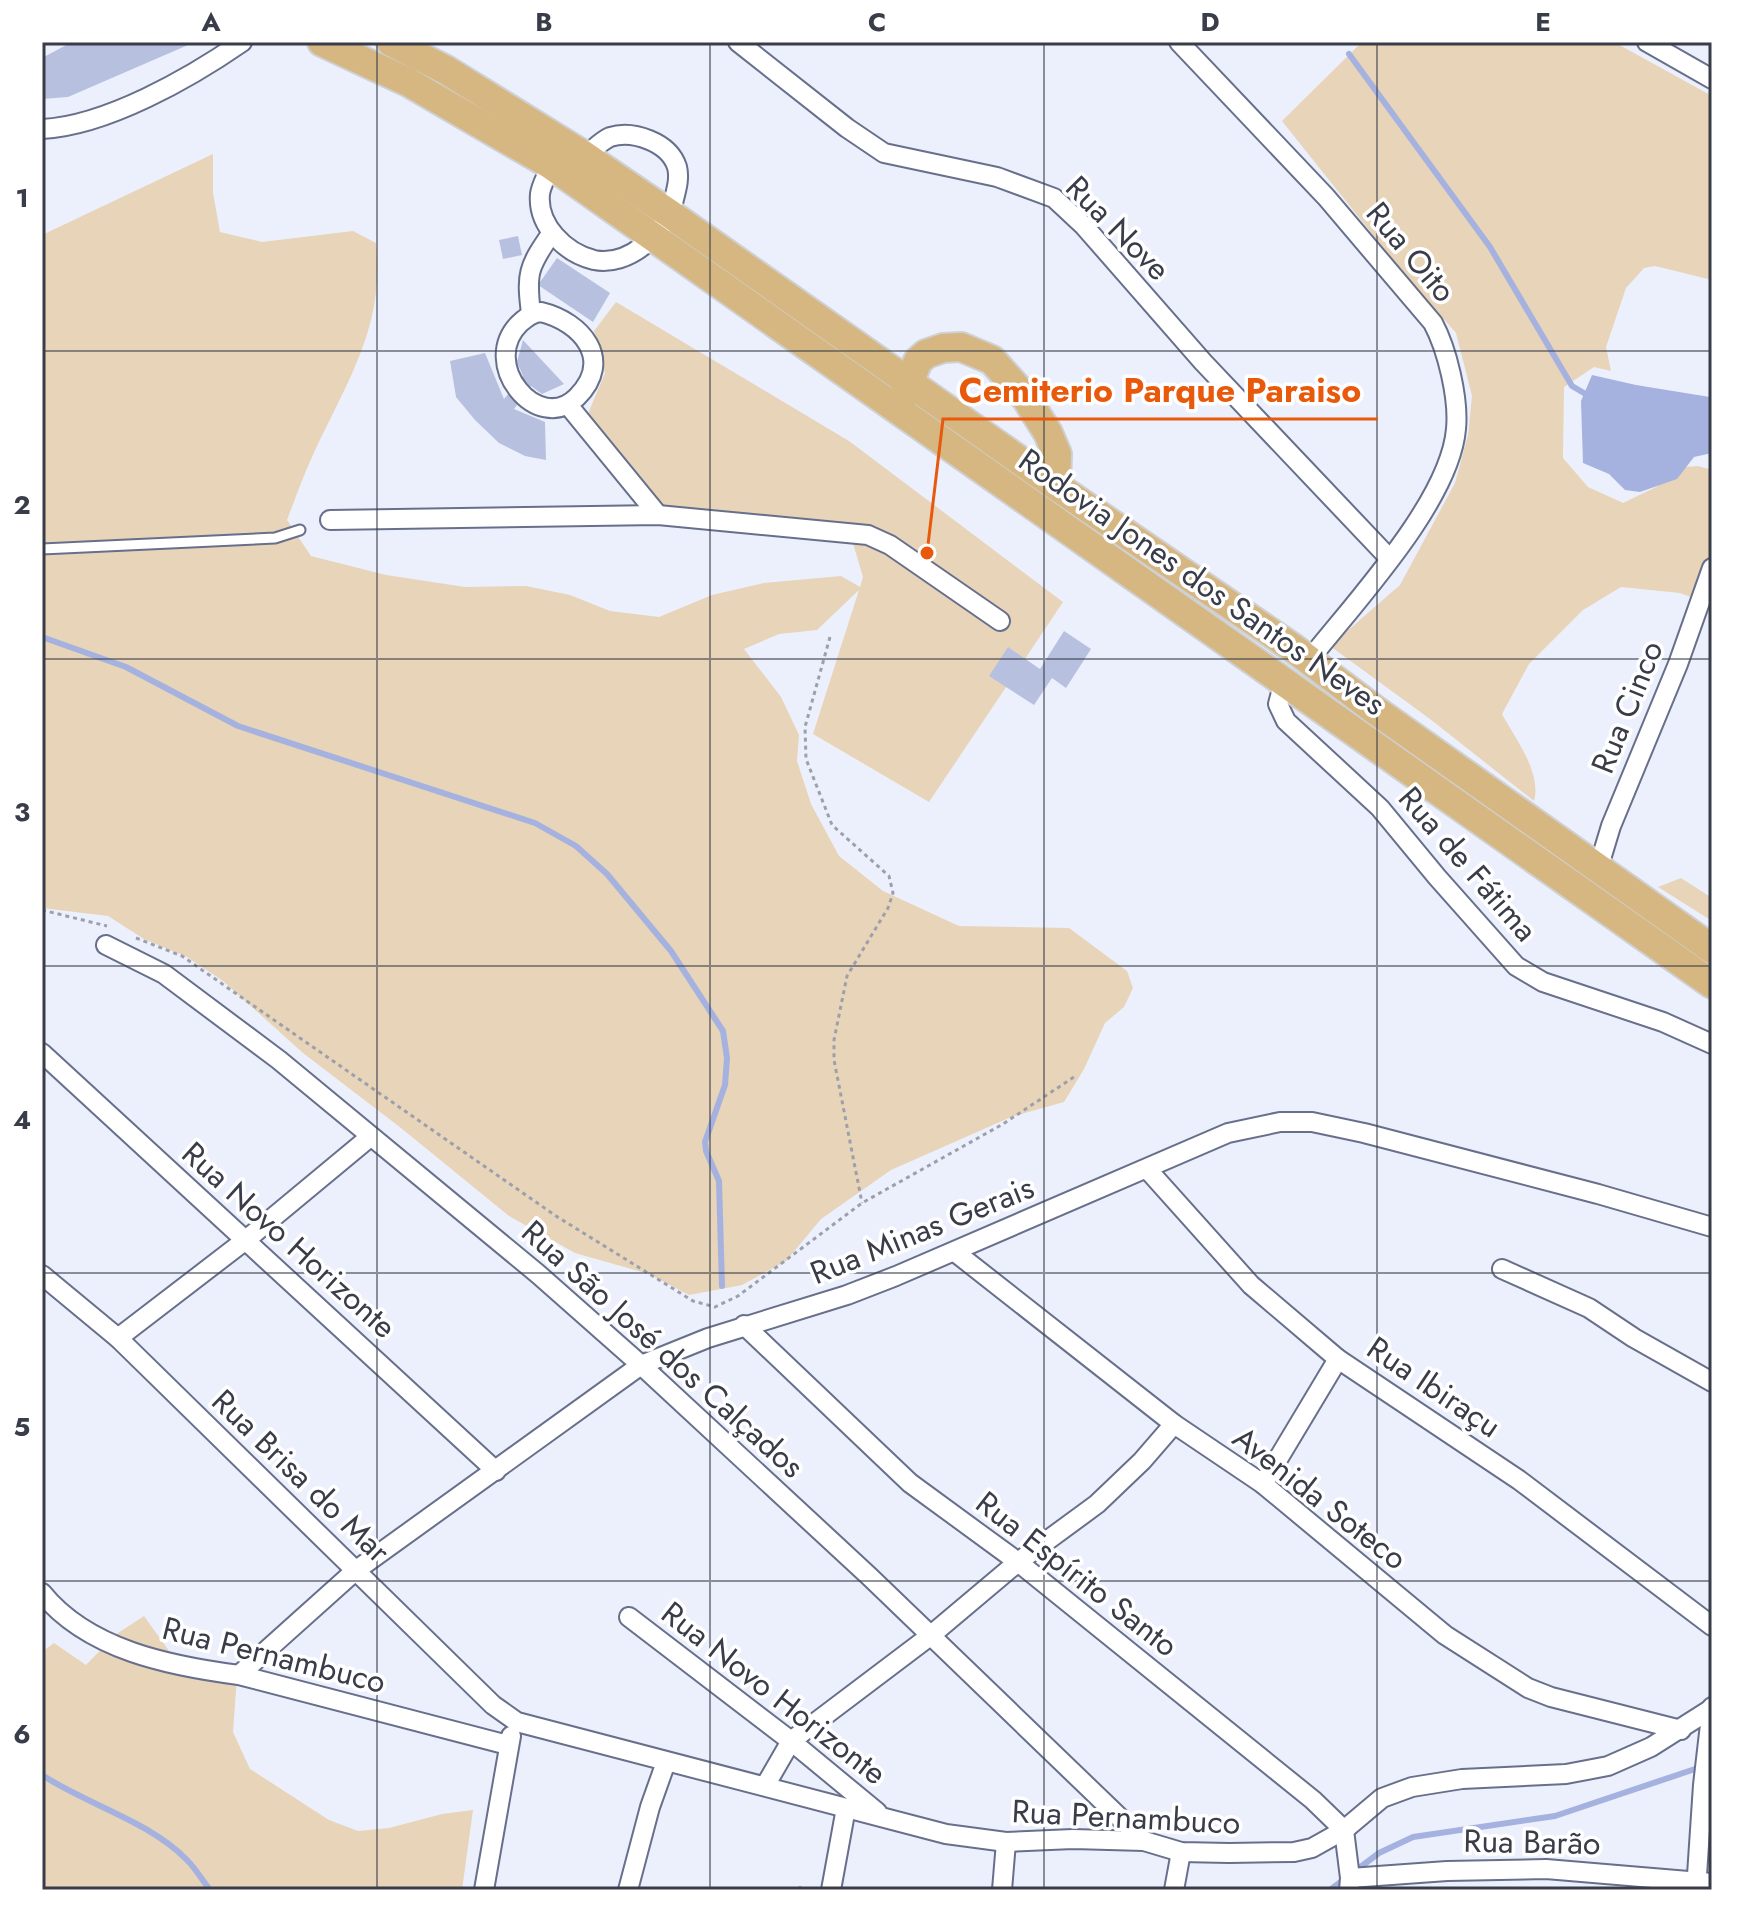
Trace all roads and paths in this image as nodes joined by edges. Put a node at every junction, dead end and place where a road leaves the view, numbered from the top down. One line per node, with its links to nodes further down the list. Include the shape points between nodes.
1 (242, 42): 8 (street, via 124,107 74,126)
2 (322, 42): 10 (main road, Rodovia Jones dos Santos Neves, via 408,82)
3 (391, 42): 9 (main road, Rodovia Jones dos Santos Neves)
4 (738, 42): 23 (street, Rua Nove, via 884,153 997,177 1054,198)
5 (1179, 42): 23 (street, Rua Oito, via 1326,197 1442,339 1457,428 1435,491)
6 (1647, 42): 7 (street)
7 (1712, 79)
8 (42, 129)
9 (585, 156): 11 (main road, Rodovia Jones dos Santos Neves); 11 (street, via 606,138 621,135 660,146 679,173)
10 (551, 165): 12 (street, via 540,193 542,216); 13 (main road, Rodovia Jones dos Santos Neves)
11 (670, 214): 13 (street); 15 (main road, Rodovia Jones dos Santos Neves)
12 (551, 234): 13 (street, via 596,260 616,258); 14 (street, via 529,273)
13 (653, 239): 17 (main road, Rodovia Jones dos Santos Neves)
14 (531, 313): 16 (street, via 562,319 590,347 590,376); 16 (street, via 509,337 505,358 510,379 531,402 553,408)
15 (908, 381): 17 (main road); 18 (main road, Rodovia Jones dos Santos Neves); 18 (main road, via 918,361 943,348 961,347 992,360 1048,433 1057,454)
16 (568, 405): 19 (street)
17 (899, 410): 28 (main road, Rodovia Jones dos Santos Neves)
18 (1056, 486): 27 (main road, Rodovia Jones dos Santos Neves)
19 (658, 515): 20 (street); 25 (street, via 868,535)
20 (330, 520)
21 (300, 530): 22 (lane, via 275,538)
22 (42, 549)
23 (1389, 558): 27 (street, Rua Oito)
24 (1712, 568): 29 (street, Rua Cinco)
25 (1000, 621)
26 (830, 637): 40 (path, via 805,727 806,759 832,825 889,876 893,888 888,908 847,976 834,1040)
27 (1310, 659): 29 (main road, Rodovia Jones dos Santos Neves)
28 (1284, 681): 34 (main road, Rodovia Jones dos Santos Neves); 35 (street, Rua de Fátima, via 1278,704 1286,721 1380,808 1516,966 1543,982)
29 (1598, 869): 33 (main road, Rodovia Jones dos Santos Neves)
30 (42, 910): 32 (path)
31 (129, 935): 40 (path, via 182,956 556,1216 693,1301 715,1307 738,1296)
32 (111, 937): 38 (street, Rua São José dos Calçados, via 279,1060)
33 (1712, 949)
34 (1712, 984)
35 (1712, 1044)
36 (42, 1053): 42 (street, Rua Novo Horizonte)
37 (1074, 1077): 40 (path, via 1003,1124)
38 (370, 1137): 42 (street); 49 (street, Rua São José dos Calçados)
39 (1148, 1170): 41 (street, Rua Minas Gerais, via 1228,1133 1280,1122 1312,1122); 43 (street, Rua Minas Gerais); 48 (street, Rua Ibiraçu, via 1251,1285)
40 (862, 1203)
41 (1712, 1227)
42 (247, 1239): 47 (street); 52 (street, Rua Novo Horizonte)
43 (955, 1252): 46 (street, Rua Minas Gerais, via 847,1295); 51 (street, Avenida Soteco)
44 (1502, 1269): 50 (street, via 1589,1308)
45 (42, 1275): 47 (street, Rua Brisa do Mar)
46 (744, 1325): 49 (street, Rua Minas Gerais); 54 (street, Rua Espírito Santo, via 910,1483)
47 (118, 1338): 55 (street, Rua Brisa do Mar)
48 (1338, 1359): 53 (street); 58 (street, Rua Ibiraçu, via 1519,1480)
49 (641, 1365): 52 (street, Rua Minas Gerais); 59 (street, Rua São José dos Calçados)
50 (1712, 1382)
51 (1174, 1424): 53 (street, Avenida Soteco); 54 (street, via 1120,1484)
52 (496, 1471): 55 (street, Rua Minas Gerais)
53 (1263, 1484): 63 (street, Avenida Soteco, via 1445,1635 1528,1688)
54 (1018, 1562): 59 (street); 70 (street, Rua Espírito Santo)
55 (355, 1571): 60 (street, Rua Minas Gerais); 62 (street, Rua Brisa do Mar)
56 (42, 1593): 60 (street, Rua Pernambuco, via 74,1623 116,1646 197,1670)
57 (629, 1617): 64 (street, Rua Novo Horizonte)
58 (1712, 1626)
59 (930, 1636): 64 (street); 71 (street, Rua São José dos Calçados)
60 (239, 1675): 65 (street, Rua Pernambuco)
61 (1712, 1708): 63 (street, Rua Pernambuco); 76 (street, Rua Pernambuco, via 1703,1785)
62 (517, 1722): 65 (street); 66 (street, Rua Pernambuco)
63 (1681, 1730): 70 (street, Rua Pernambuco, via 1620,1761 1581,1772 1462,1779 1400,1791 1372,1804)
64 (791, 1741): 67 (street); 69 (street, Rua Novo Horizonte)
65 (508, 1745): 77 (street)
66 (666, 1762): 67 (street, Rua Pernambuco); 78 (street)
67 (765, 1786): 68 (street, Rua Pernambuco)
68 (846, 1808): 69 (street, Rua Pernambuco); 79 (street)
69 (882, 1816): 72 (street, Rua Pernambuco, via 946,1834)
70 (1344, 1830): 73 (street, Rua Pernambuco, via 1294,1852); 75 (street)
71 (1144, 1841): 72 (street, Rua Pernambuco); 73 (street, Rua Pernambuco)
72 (1006, 1842): 80 (street)
73 (1181, 1852): 81 (street)
74 (1376, 1883): 75 (street, Rua Barão); 76 (street, Rua Barão, via 1447,1871 1546,1869)
75 (1350, 1884)
76 (1702, 1885)
77 (484, 1890)
78 (628, 1890)
79 (831, 1890)
80 (1002, 1890)
81 (1174, 1890)

